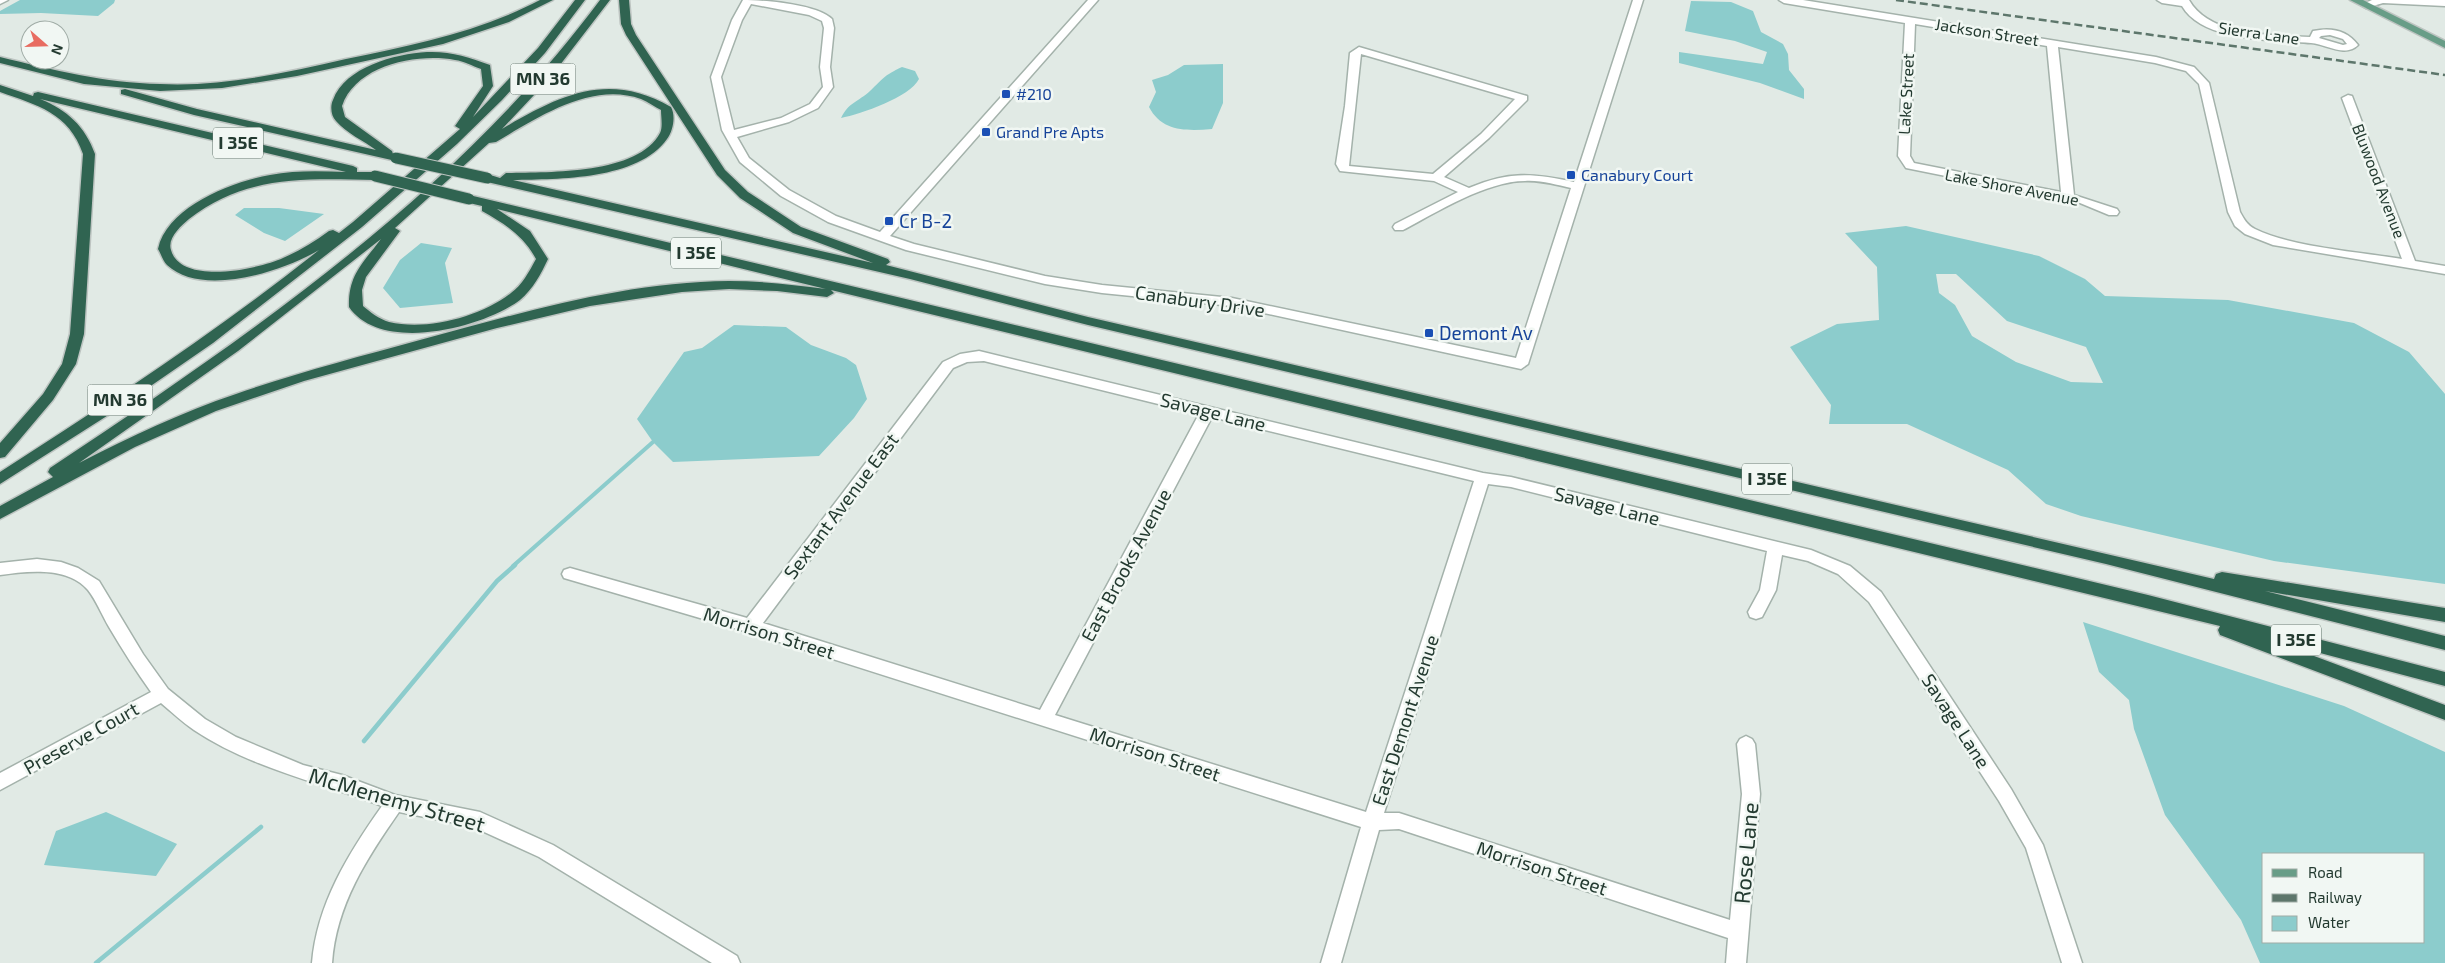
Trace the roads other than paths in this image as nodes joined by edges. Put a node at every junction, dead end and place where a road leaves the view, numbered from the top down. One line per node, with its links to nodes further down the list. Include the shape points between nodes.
1 (548, 0): 19 (highway, via 509,20 460,37 250,82 172,88)
2 (580, 0): 23 (highway, MN 36, via 531,62)
3 (605, 0): 24 (highway, MN 36, via 554,67)
4 (624, 0): 41 (highway, via 626,24 631,35 729,181 758,206 797,230 876,258)
5 (748, 0): 22 (street, via 736,20 716,77); 22 (street, via 812,12 827,19 825,67 828,87 814,106 785,120)
6 (1093, 0): 38 (street)
7 (1638, 0): 30 (street)
8 (1784, 0): 14 (street, Jackson Street)
9 (2162, 0): 11 (street)
10 (2355, 0): 13 (main road)
11 (2184, 2): 15 (street, Sierra Lane, via 2192,15 2216,28)
12 (2445, 3): 13 (street, via 2384,0)
13 (2366, 6): 17 (main road)
14 (1910, 20): 16 (street, Jackson Street); 26 (street, Lake Street, via 1904,156)
15 (2313, 40)
16 (2052, 43): 33 (street); 39 (street, Jackson Street, via 2163,61 2190,69 2204,83 2234,212 2239,223 2249,231 2277,242)
17 (2445, 45)
18 (0, 60): 19 (highway, I 35E)
19 (74, 79): 25 (highway, I 35E, via 194,112)
20 (0, 87): 27 (highway, I 35E); 45 (highway, via 46,105 66,117 80,131 89,154 77,334 69,364 48,397)
21 (2348, 98): 39 (street, Bluwood Avenue)
22 (730, 135): 38 (street, Canabury Drive, via 744,160 785,193 832,220)
23 (450, 145): 25 (highway, via 488,86 486,67 456,57 416,56 383,65 363,75 343,90 336,106 340,119); 32 (highway, MN 36)
24 (474, 151): 28 (highway, via 534,115 589,93 644,96 667,109 669,127 665,135 656,146 628,162 605,171 578,175); 35 (highway, MN 36)
25 (393, 157): 28 (highway, I 35E, bridge)
26 (1910, 166): 33 (street, Lake Shore Avenue)
27 (372, 175): 32 (highway, via 284,177 259,180 232,189 179,221 169,233 165,254 172,263 191,273 259,271 301,254); 34 (highway, I 35E, bridge)
28 (491, 178): 41 (highway, I 35E)
29 (1436, 178): 29 (street, via 1523,98 1359,50 1355,53 1352,106 1342,164 1344,170); 31 (street)
30 (1578, 186): 31 (street, via 1524,177 1506,179); 38 (street, Canabury Drive, via 1520,364 1232,302 1045,280)
31 (1470, 192): 37 (street)
32 (393, 195): 47 (highway, MN 36, via 316,259 224,328)
33 (2068, 198): 36 (street, Lake Shore Avenue)
34 (469, 199): 35 (highway, via 519,227 533,240 542,259 535,274 515,297 492,311 430,326 388,327 369,319 356,307 355,290 372,258); 42 (highway, I 35E)
35 (412, 207): 48 (highway, MN 36, via 310,290 217,359)
36 (2113, 212)
37 (1399, 227)
38 (881, 238)
39 (2410, 264): 40 (street)
40 (2445, 270)
41 (910, 276): 51 (highway, I 35E)
42 (922, 307): 49 (highway, via 748,285 680,287 581,302 302,377 212,407 125,445); 54 (highway, I 35E)
43 (931, 386): 44 (street, Savage Lane, via 955,361 972,355 984,356); 57 (street, Sextant Avenue East)
44 (1208, 411): 46 (street, Savage Lane); 62 (street, East Brooks Avenue)
45 (0, 453)
46 (1483, 478): 50 (street, Savage Lane, via 1520,484); 66 (street, East Demont Avenue)
47 (0, 479)
48 (0, 508)
49 (0, 512)
50 (1776, 548): 55 (street, via 1768,588); 72 (street, Savage Lane, via 1830,562 1856,579 1875,597 2034,845)
51 (2106, 558): 56 (highway); 58 (highway, I 35E)
52 (0, 570): 60 (street, McMenemy Street, via 32,565 70,570 84,577 93,585)
53 (570, 574): 57 (street, Morrison Street)
54 (2148, 600): 59 (highway, I 35E); 61 (highway)
55 (1756, 612)
56 (2445, 615)
57 (751, 626): 62 (street, Morrison Street)
58 (2445, 643)
59 (2445, 679)
60 (162, 694): 64 (street, Preserve Court); 65 (street, McMenemy Street, via 199,724 264,758)
61 (2445, 713)
62 (1044, 719): 66 (street, Morrison Street)
63 (1746, 744): 67 (street, Rose Lane, via 1751,794)
64 (0, 782)
65 (395, 803): 68 (street, via 348,873 333,910); 69 (street, McMenemy Street, via 473,818 546,851)
66 (1372, 822): 67 (street, Morrison Street, via 1399,821); 70 (street, East Demont Avenue)
67 (1739, 932): 71 (street, Rose Lane)
68 (322, 963)
69 (730, 963)
70 (1331, 963)
71 (1736, 963)
72 (2072, 963)

